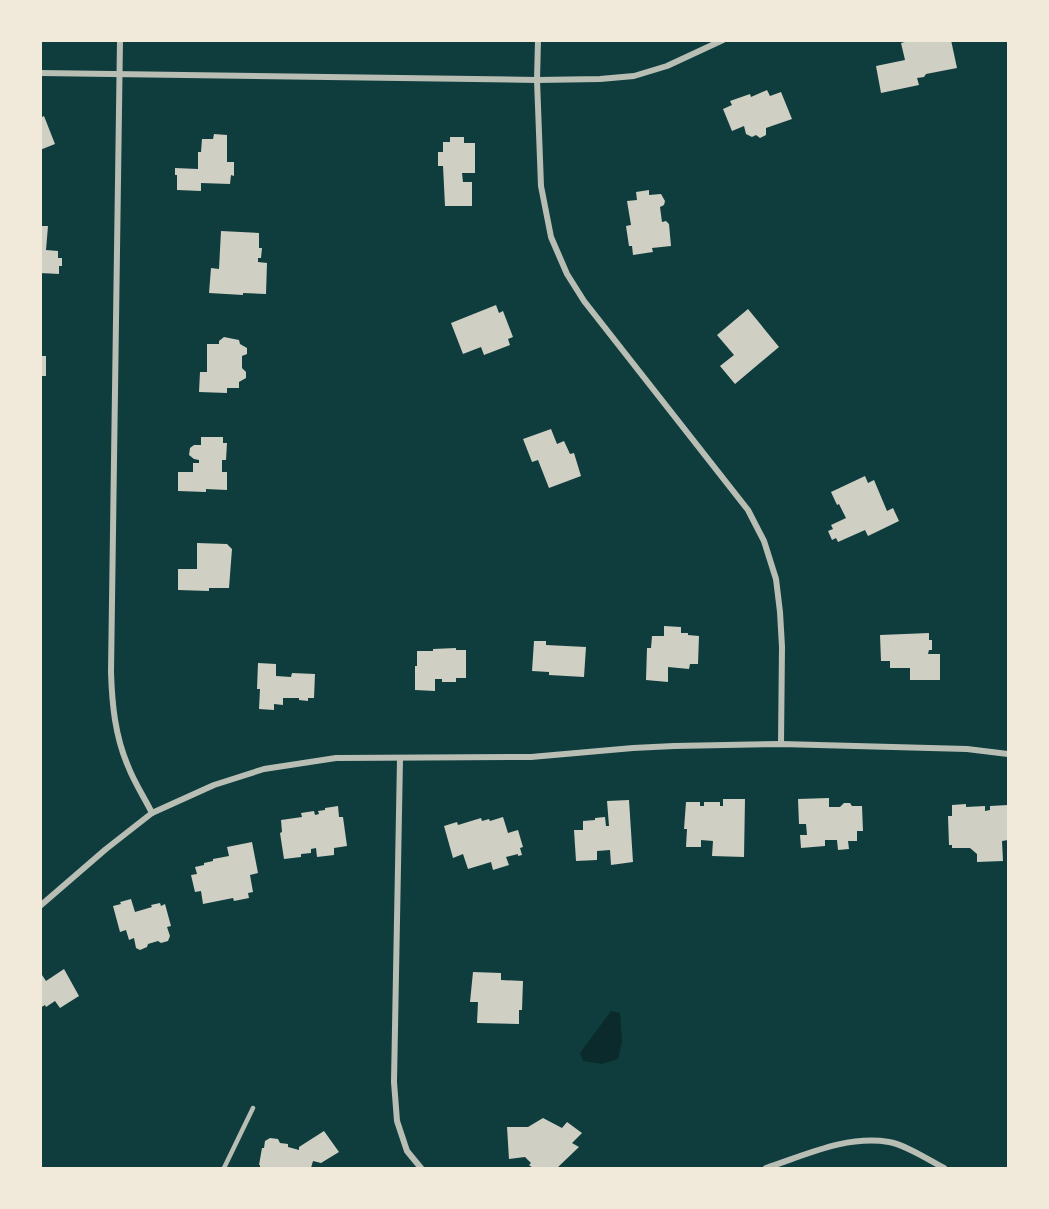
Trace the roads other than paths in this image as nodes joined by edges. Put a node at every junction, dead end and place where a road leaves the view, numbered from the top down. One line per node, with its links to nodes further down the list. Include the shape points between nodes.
1 (120, 40): 5 (street)
2 (538, 40): 6 (street)
3 (723, 40): 6 (street, via 667,66 634,76)
4 (40, 73): 5 (street)
5 (120, 75): 6 (street); 10 (street, via 112,704 128,766)
6 (537, 80): 7 (street, via 540,186 551,237 567,274 748,510 764,541 776,579 780,612)
7 (781, 744): 8 (street, via 967,748); 9 (street, via 633,748 531,757)
8 (1008, 754)
9 (400, 759): 10 (street, via 336,758 264,769 214,785); 14 (street, via 394,1082 397,1121 407,1151)
10 (152, 813): 11 (street)
11 (40, 906)
12 (253, 1108): 13 (lane)
13 (224, 1168)
14 (421, 1168)
15 (766, 1168): 16 (street, via 835,1144 863,1140 891,1142)
16 (944, 1168)

